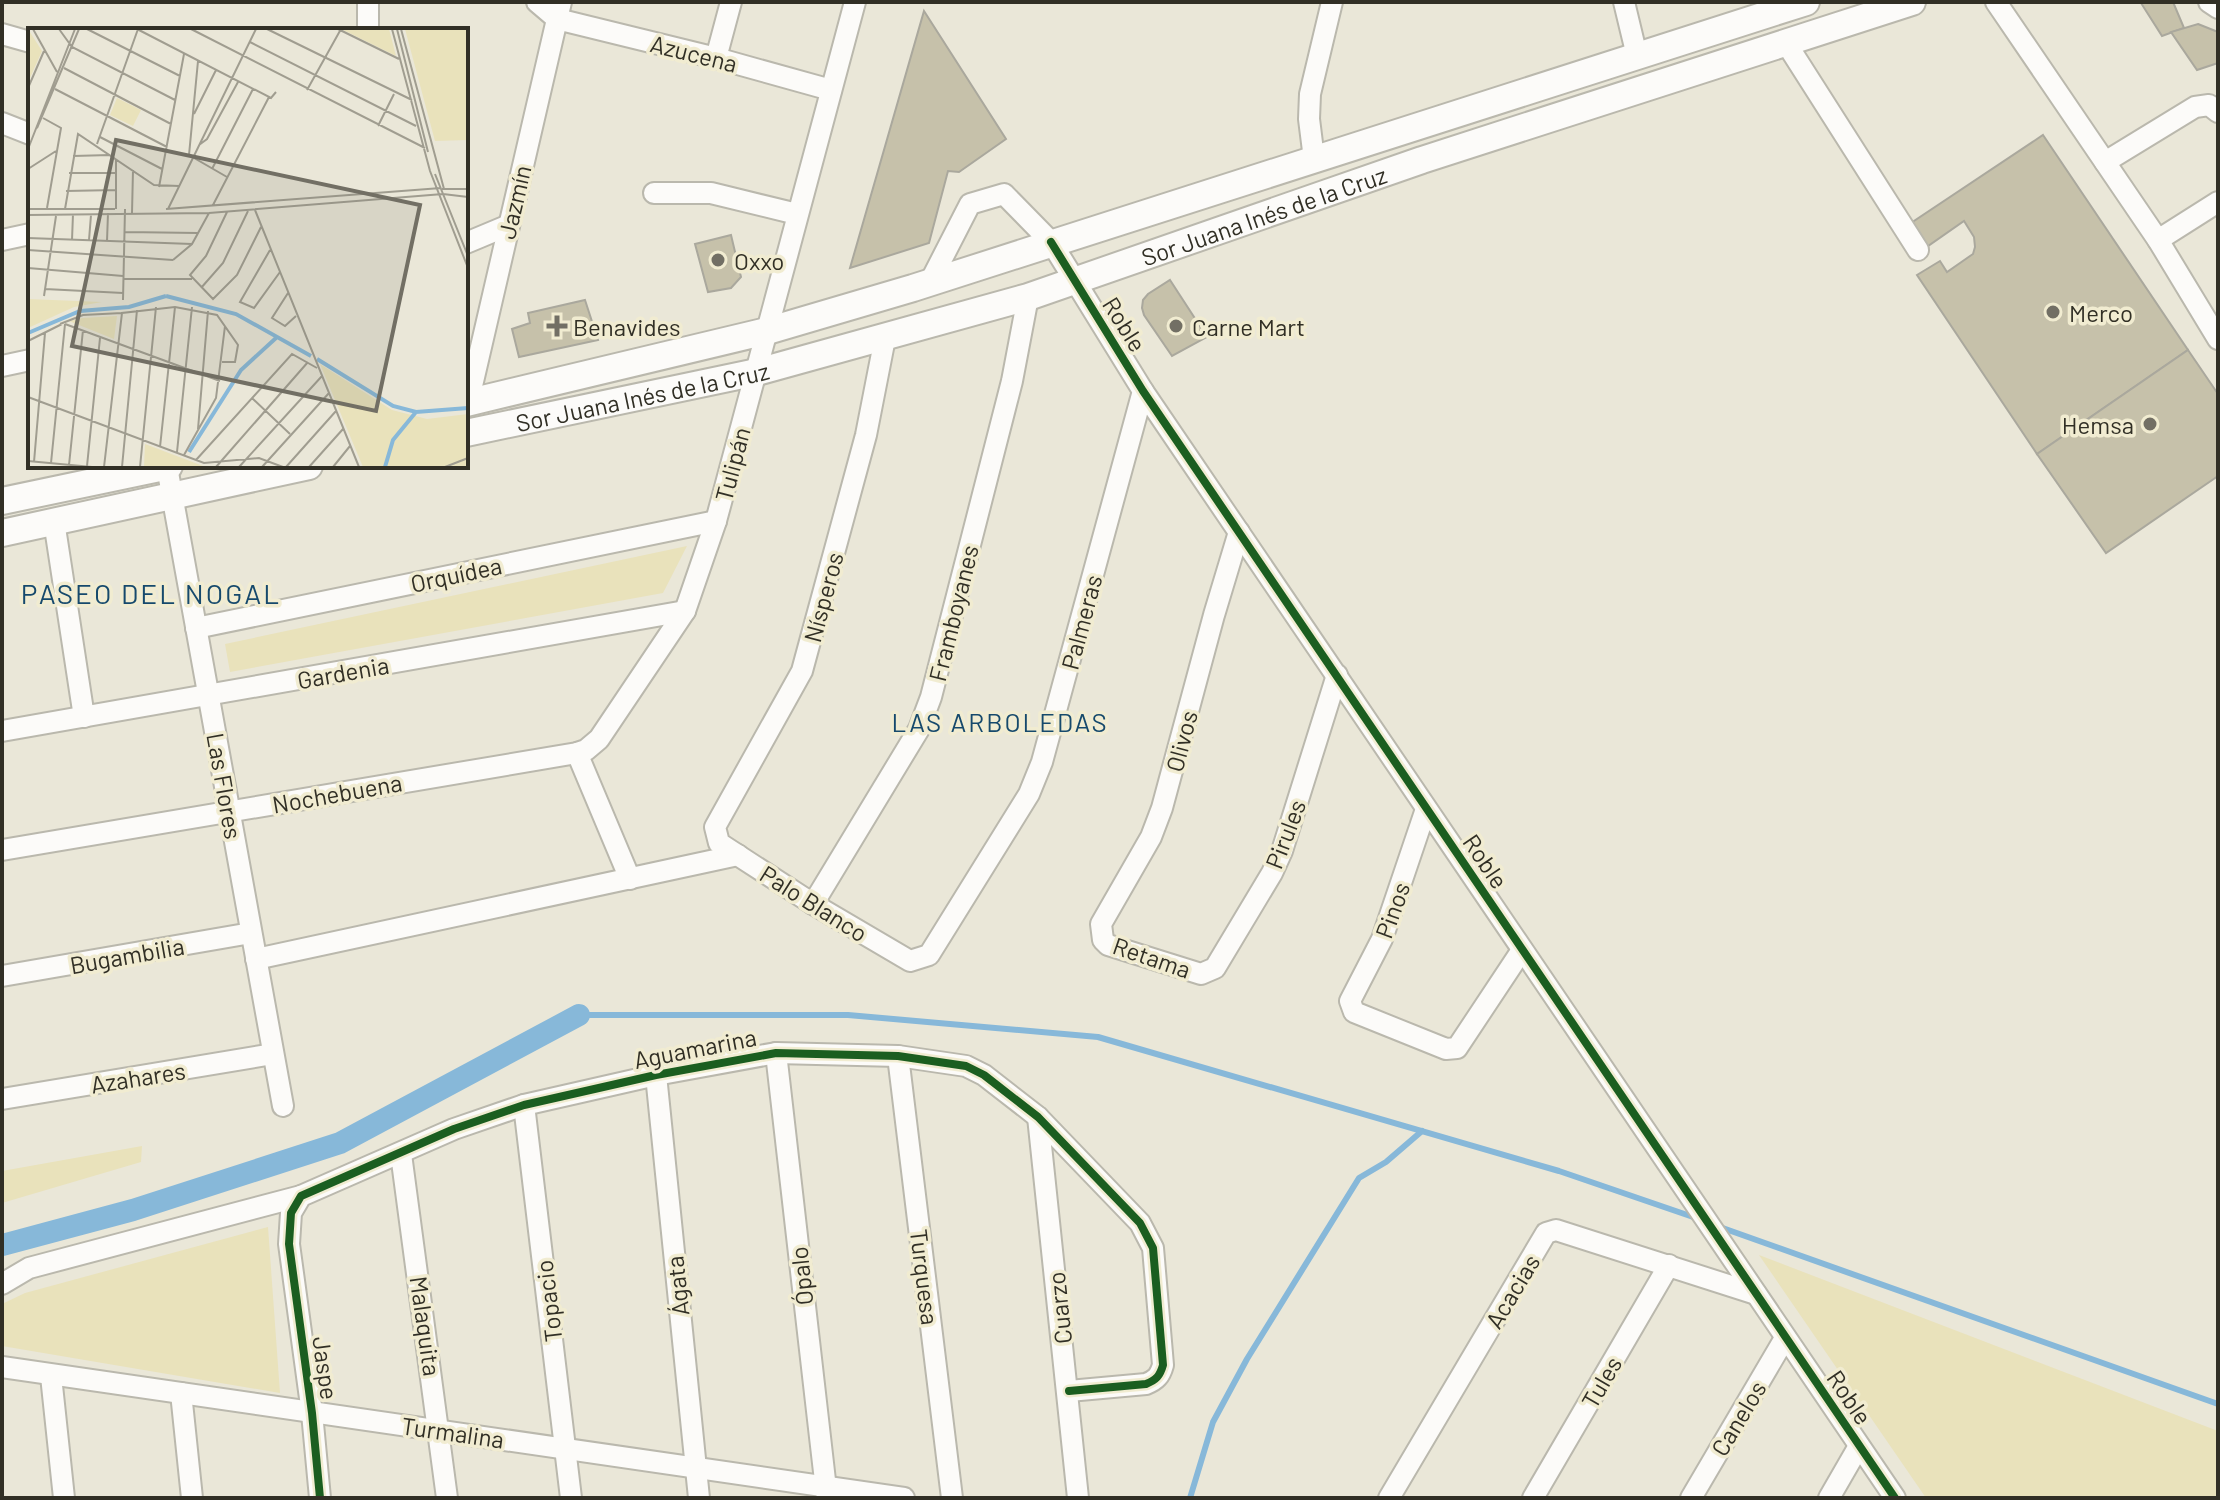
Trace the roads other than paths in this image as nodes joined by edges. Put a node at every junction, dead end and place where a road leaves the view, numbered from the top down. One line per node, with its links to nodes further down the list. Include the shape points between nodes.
1 (368, 2): 14 (street)
2 (537, 2): 12 (street)
3 (731, 2): 19 (street)
4 (855, 2): 20 (street, Tulipán)
5 (1332, 2): 24 (street, via 1310,94)
6 (1624, 2): 18 (street)
7 (1806, 2): 13 (main road, Sor Juana Inés de la Cruz)
8 (1912, 2): 17 (main road, Sor Juana Inés de la Cruz)
9 (1996, 2): 25 (street)
10 (2209, 2): 11 (street)
11 (2218, 8)
12 (559, 10): 19 (street, Azucena); 29 (street, Jazmín)
13 (1775, 12): 17 (main road); 18 (main road, Sor Juana Inés de la Cruz)
14 (368, 28)
15 (2, 34): 16 (street)
16 (28, 41)
17 (1786, 43): 35 (street); 36 (main road, Sor Juana Inés de la Cruz, via 1422,160)
18 (1637, 56): 24 (main road, Sor Juana Inés de la Cruz)
19 (716, 58): 20 (street, Azucena)
20 (831, 90): 28 (street, Tulipán)
21 (2218, 112): 25 (street, via 2209,105 2195,107)
22 (2, 123): 23 (street)
23 (28, 137)
24 (1314, 159): 34 (main road, Sor Juana Inés de la Cruz)
25 (2105, 162): 32 (street)
26 (654, 193): 28 (street, via 711,193)
27 (2218, 202): 32 (street)
28 (797, 214): 39 (street, Tulipán)
29 (509, 225): 33 (street); 47 (street, Jazmín)
30 (28, 234): 31 (street)
31 (2, 240)
32 (2158, 240): 41 (street)
33 (468, 242)
34 (1051, 242): 36 (street, Roble); 37 (main road, Sor Juana Inés de la Cruz); 37 (street, Roble, via 1004,194 970,204)
35 (1918, 250)
36 (1074, 281): 38 (main road, Sor Juana Inés de la Cruz); 46 (street, Roble)
37 (930, 282): 39 (main road, Sor Juana Inés de la Cruz)
38 (1028, 297): 40 (main road, Sor Juana Inés de la Cruz); 75 (street, Framboyanes, via 1012,381 931,697 919,729)
39 (767, 331): 44 (street, Tulipán); 45 (main road, Sor Juana Inés de la Cruz)
40 (885, 338): 44 (main road, Sor Juana Inés de la Cruz); 71 (street, Nísperos, via 866,435 802,671 715,827)
41 (2218, 339)
42 (28, 360): 43 (street)
43 (2, 366)
44 (757, 372): 49 (main road, Sor Juana Inés de la Cruz); 59 (street, Tulipán)
45 (584, 375): 48 (main road, Sor Juana Inés de la Cruz); 49 (main road)
46 (1143, 391): 60 (street, Roble); 80 (street, Palmeras, via 1042,762 1029,794 929,955)
47 (468, 399)
48 (468, 403)
49 (591, 407): 50 (main road, Sor Juana Inés de la Cruz)
50 (468, 433)
51 (149, 468): 54 (main road)
52 (168, 468): 56 (street, Las Flores)
53 (289, 468): 55 (main road)
54 (101, 473): 57 (main road)
55 (221, 475): 56 (main road)
56 (172, 495): 58 (main road); 63 (street, Las Flores)
57 (2, 501)
58 (54, 521): 61 (main road); 66 (street)
59 (716, 521): 62 (street, Tulipán); 63 (street, Orquídea)
60 (1239, 532): 64 (street, Roble); 77 (street, Olivos, via 1162,808 1101,924)
61 (2, 533)
62 (685, 611): 65 (street, Gardenia); 68 (street, Tulipán, via 599,739)
63 (196, 628): 65 (street, Las Flores)
64 (1337, 675): 69 (street, Roble); 81 (street, Pirules, via 1277,862 1215,968)
65 (209, 696): 66 (street, Gardenia); 70 (street, Las Flores)
66 (84, 717): 67 (street, Gardenia)
67 (2, 731)
68 (577, 753): 70 (street, Nochebuena); 74 (street)
69 (1426, 809): 78 (street, Roble); 78 (street, Pinos, via 1394,910 1351,1008 1446,1049 1457,1048)
70 (230, 812): 72 (street, Nochebuena); 76 (street, Las Flores)
71 (716, 837): 73 (street, Palo Blanco)
72 (2, 850)
73 (738, 855): 74 (street); 75 (street, Palo Blanco)
74 (630, 879): 79 (street)
75 (813, 904): 80 (street, Palo Blanco)
76 (251, 933): 79 (street, Las Flores); 82 (street, Bugambilia)
77 (1103, 940): 81 (street, Retama)
78 (1522, 950): 95 (street, Roble)
79 (256, 959): 84 (street, Las Flores)
80 (917, 961)
81 (1201, 974)
82 (2, 976)
83 (776, 1053): 85 (street, Aguamarina); 86 (street, Aguamarina); 106 (street, Ópalo)
84 (273, 1054): 87 (street, Azahares); 89 (street, Las Flores)
85 (898, 1056): 90 (street, Aguamarina, via 966,1066); 114 (street, Turquesa)
86 (656, 1075): 88 (street, Aguamarina); 105 (street, Ágata)
87 (2, 1099)
88 (524, 1105): 91 (street, Aguamarina); 104 (street, Topacio)
89 (283, 1106)
90 (1038, 1117): 99 (street, Cuarzo); 99 (street, Aguamarina, via 1140,1223 1154,1263 1163,1365 1156,1380)
91 (401, 1154): 92 (street, Aguamarina); 102 (street, Malaquita)
92 (301, 1196): 94 (street, Aguamarina, via 29,1268); 101 (street, Jaspe, via 291,1213 289,1244)
93 (1669, 1265): 95 (street, Acacias); 116 (street, Acacias, via 1556,1230 1546,1233); 117 (street, Tules)
94 (2, 1284)
95 (1756, 1294): 96 (street, Roble)
96 (1785, 1338): 103 (street, Roble); 118 (street, Canelos)
97 (2, 1367): 98 (street, Turmalina)
98 (51, 1376): 100 (street, Turmalina); 107 (street)
99 (1069, 1391): 115 (street, Cuarzo)
100 (181, 1393): 101 (street, Turmalina); 108 (street)
101 (312, 1413): 102 (street, Turmalina); 109 (street, Jaspe)
102 (440, 1429): 104 (street, Turmalina); 110 (street, Malaquita)
103 (1859, 1446): 119 (street); 120 (street, Roble)
104 (566, 1449): 105 (street, Turmalina); 111 (street, Topacio)
105 (695, 1466): 106 (street, Turmalina); 112 (street, Ágata)
106 (826, 1492): 113 (street, Turmalina)
107 (64, 1498)
108 (192, 1498)
109 (320, 1498)
110 (447, 1498)
111 (571, 1498)
112 (699, 1498)
113 (904, 1498)
114 (952, 1498)
115 (1078, 1498)
116 (1389, 1498)
117 (1533, 1498)
118 (1691, 1498)
119 (1829, 1498)
120 (1895, 1498)

